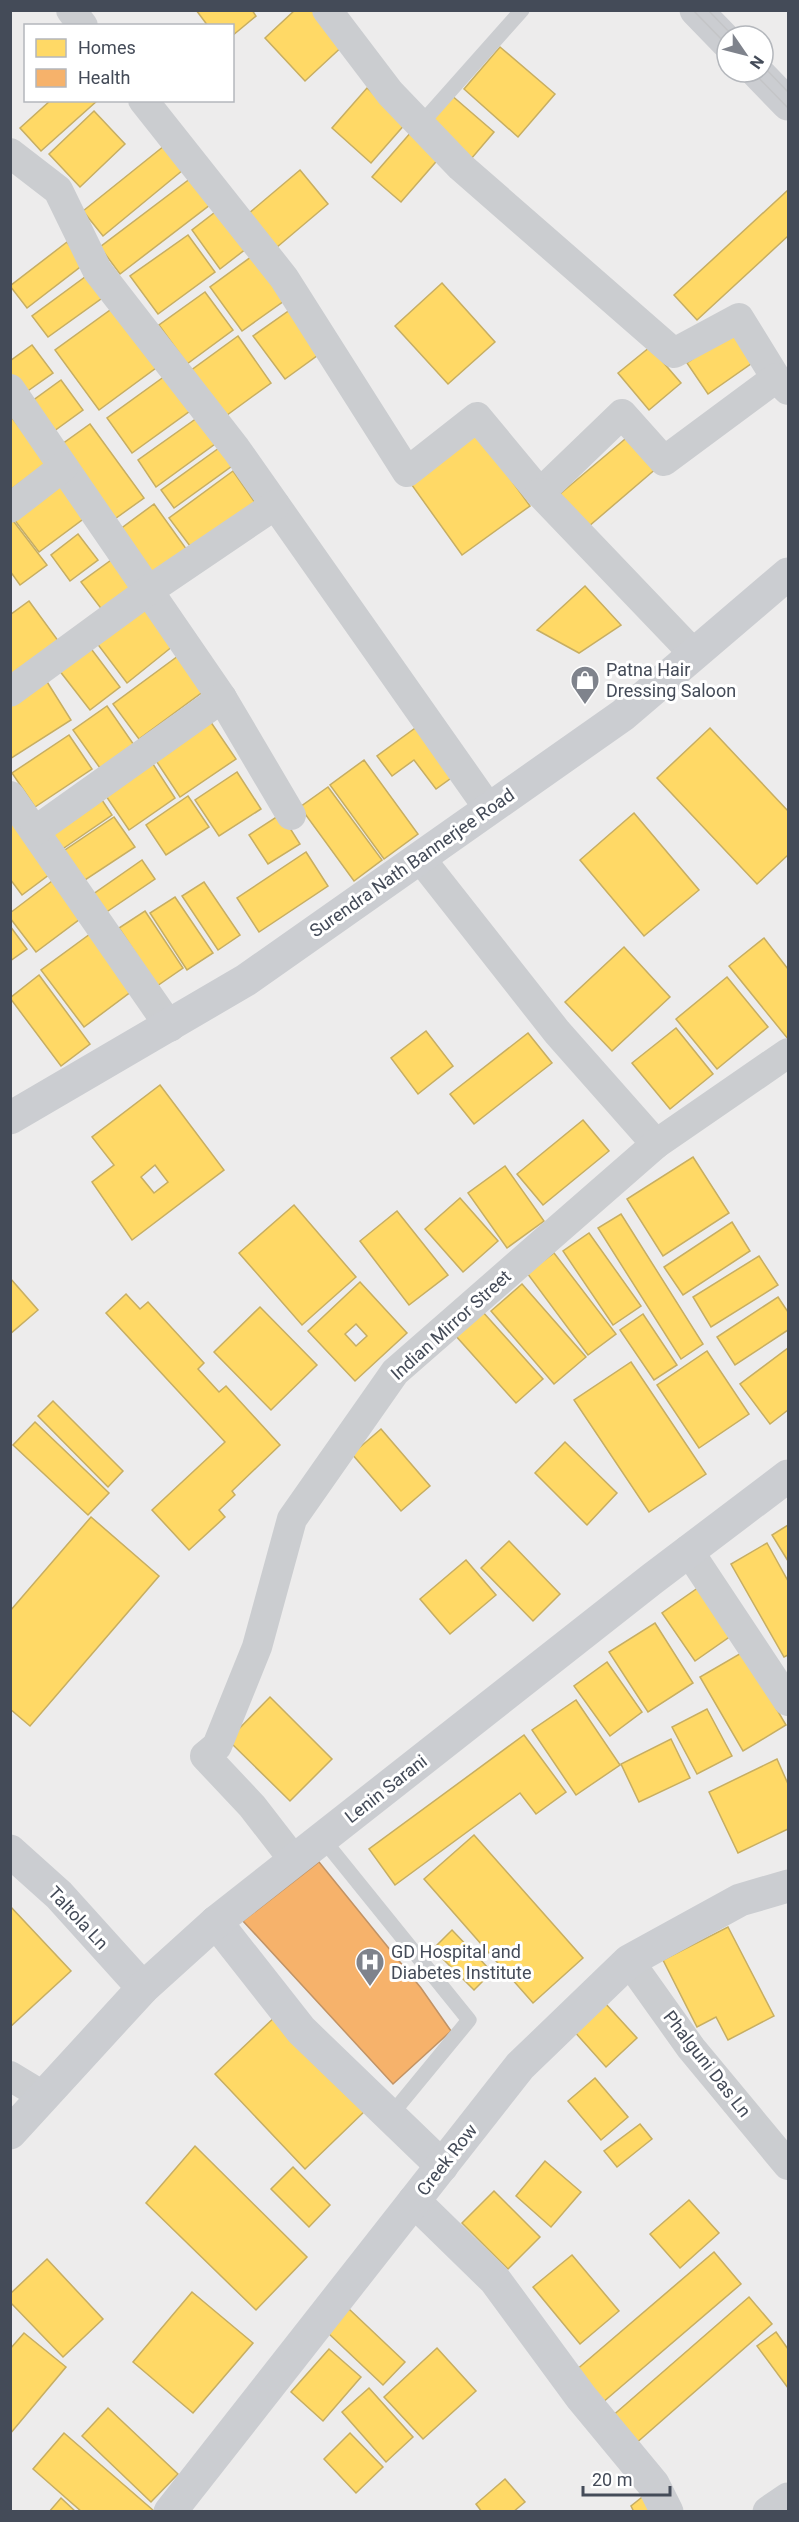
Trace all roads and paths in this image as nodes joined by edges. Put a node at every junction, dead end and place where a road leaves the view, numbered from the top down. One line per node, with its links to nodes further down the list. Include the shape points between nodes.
1 (71, 10): 5 (street)
2 (327, 10): 10 (street)
3 (522, 10): 10 (lane)
4 (696, 10): 6 (main road)
5 (82, 24)
6 (715, 30)
7 (769, 84): 9 (main road)
8 (145, 102): 15 (street, via 284,278 407,472 477,417)
9 (789, 104)
10 (419, 126): 12 (street, via 674,353 738,318)
11 (10, 153): 16 (street, via 57,190 97,270)
12 (782, 384): 15 (street, via 664,461 621,414)
13 (12, 394): 14 (street)
14 (63, 467): 17 (street); 19 (street)
15 (540, 494): 20 (street)
16 (275, 505): 19 (street); 24 (street)
17 (10, 508)
18 (789, 574): 20 (main road, Surendra Nath Bannerjee Road)
19 (148, 591): 21 (street); 22 (street)
20 (694, 654): 24 (main road, Surendra Nath Bannerjee Road, via 623,715)
21 (10, 692)
22 (222, 698): 25 (street); 26 (street)
23 (10, 796): 26 (street)
24 (489, 809): 27 (main road, Surendra Nath Bannerjee Road)
25 (291, 815)
26 (35, 831): 28 (street)
27 (420, 858): 28 (main road, Surendra Nath Bannerjee Road, via 246,980); 31 (street, via 557,1032)
28 (170, 1027): 30 (main road, Surendra Nath Bannerjee Road)
29 (789, 1053): 31 (street, Indian Mirror Street)
30 (10, 1118)
31 (656, 1144): 37 (street, Indian Mirror Street, via 395,1372 292,1519 257,1647 217,1746 206,1756)
32 (789, 1476): 33 (main road, Lenin Sarani)
33 (688, 1550): 34 (street); 35 (main road, Lenin Sarani)
34 (789, 1701)
35 (322, 1838): 37 (main road, Lenin Sarani); 44 (lane, via 470,2020)
36 (10, 1851): 41 (main road, Taltola Ln, via 58,1895)
37 (293, 1859): 39 (main road, Lenin Sarani)
38 (789, 1886): 40 (main road, Creek Row, via 740,1900)
39 (216, 1922): 41 (main road, Lenin Sarani); 44 (main road, via 301,2030)
40 (629, 1961): 46 (street, Phalguni Das Ln, via 691,2048); 47 (main road, Creek Row, via 520,2066)
41 (143, 1988): 43 (main road, Lenin Sarani)
42 (10, 2076): 43 (street)
43 (43, 2096): 45 (main road, Lenin Sarani)
44 (390, 2116): 47 (main road)
45 (10, 2133)
46 (789, 2165)
47 (442, 2166): 48 (main road, Creek Row)
48 (414, 2201): 50 (main road, Creek Row); 51 (main road, via 495,2280 581,2397 652,2484)
49 (789, 2499): 52 (main road)
50 (170, 2511)
51 (667, 2511)
52 (769, 2511)

